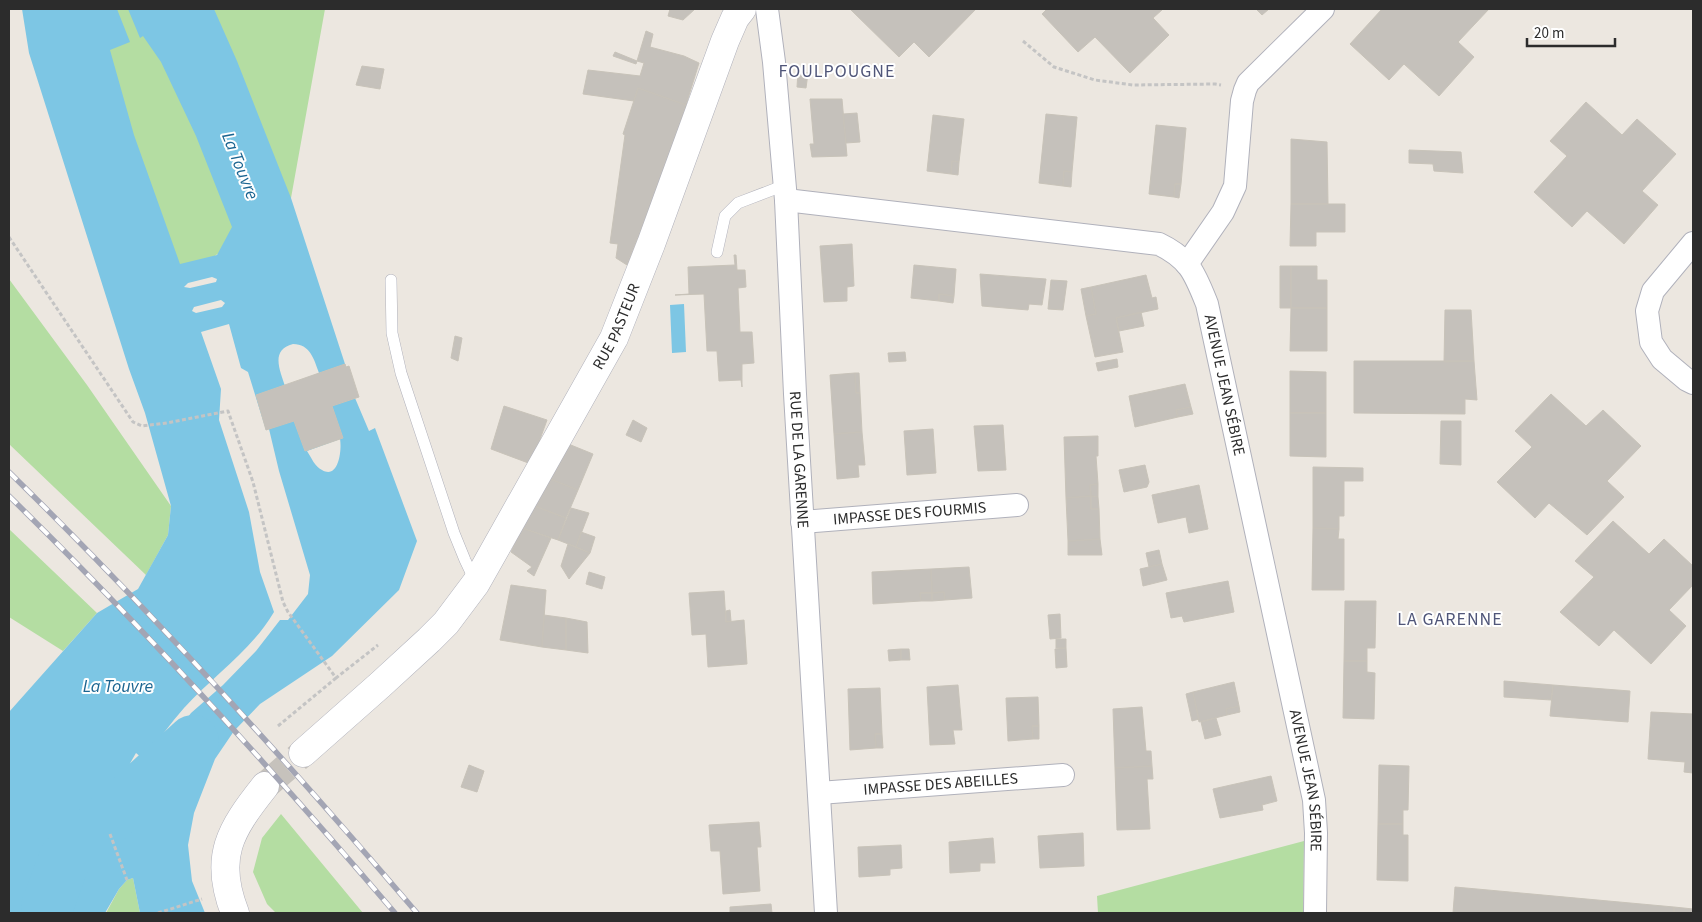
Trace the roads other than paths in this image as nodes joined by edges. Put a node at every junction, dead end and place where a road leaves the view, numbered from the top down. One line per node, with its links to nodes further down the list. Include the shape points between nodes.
1 (742, 9): 12 (street, RUE PASTEUR, via 726,41 614,338)
2 (767, 9): 4 (street, RUE DE LA GARENNE)
3 (1323, 9): 7 (street, via 1248,82 1235,186 1223,212)
4 (786, 192): 6 (lane, via 738,203 725,216); 7 (street, AVENUE JEAN SÉBIRE, via 1159,244); 11 (street, RUE DE LA GARENNE)
5 (1693, 243): 9 (street, via 1653,291 1647,311 1652,342 1662,359)
6 (717, 252)
7 (1187, 264): 19 (street, AVENUE JEAN SÉBIRE, via 1196,276 1207,304 1314,800)
8 (391, 280): 12 (lane, via 392,333 401,373 464,560)
9 (1693, 383)
10 (1017, 505): 11 (street, IMPASSE DES FOURMIS)
11 (802, 522): 16 (street, RUE DE LA GARENNE)
12 (476, 583): 13 (street, RUE PASTEUR, via 446,623)
13 (303, 753)
14 (1063, 775): 16 (street, IMPASSE DES ABEILLES)
15 (265, 786): 17 (street, via 242,815 232,834 225,863 225,880)
16 (819, 793): 18 (street, RUE DE LA GARENNE)
17 (235, 913)
18 (826, 913)
19 (1315, 913)

